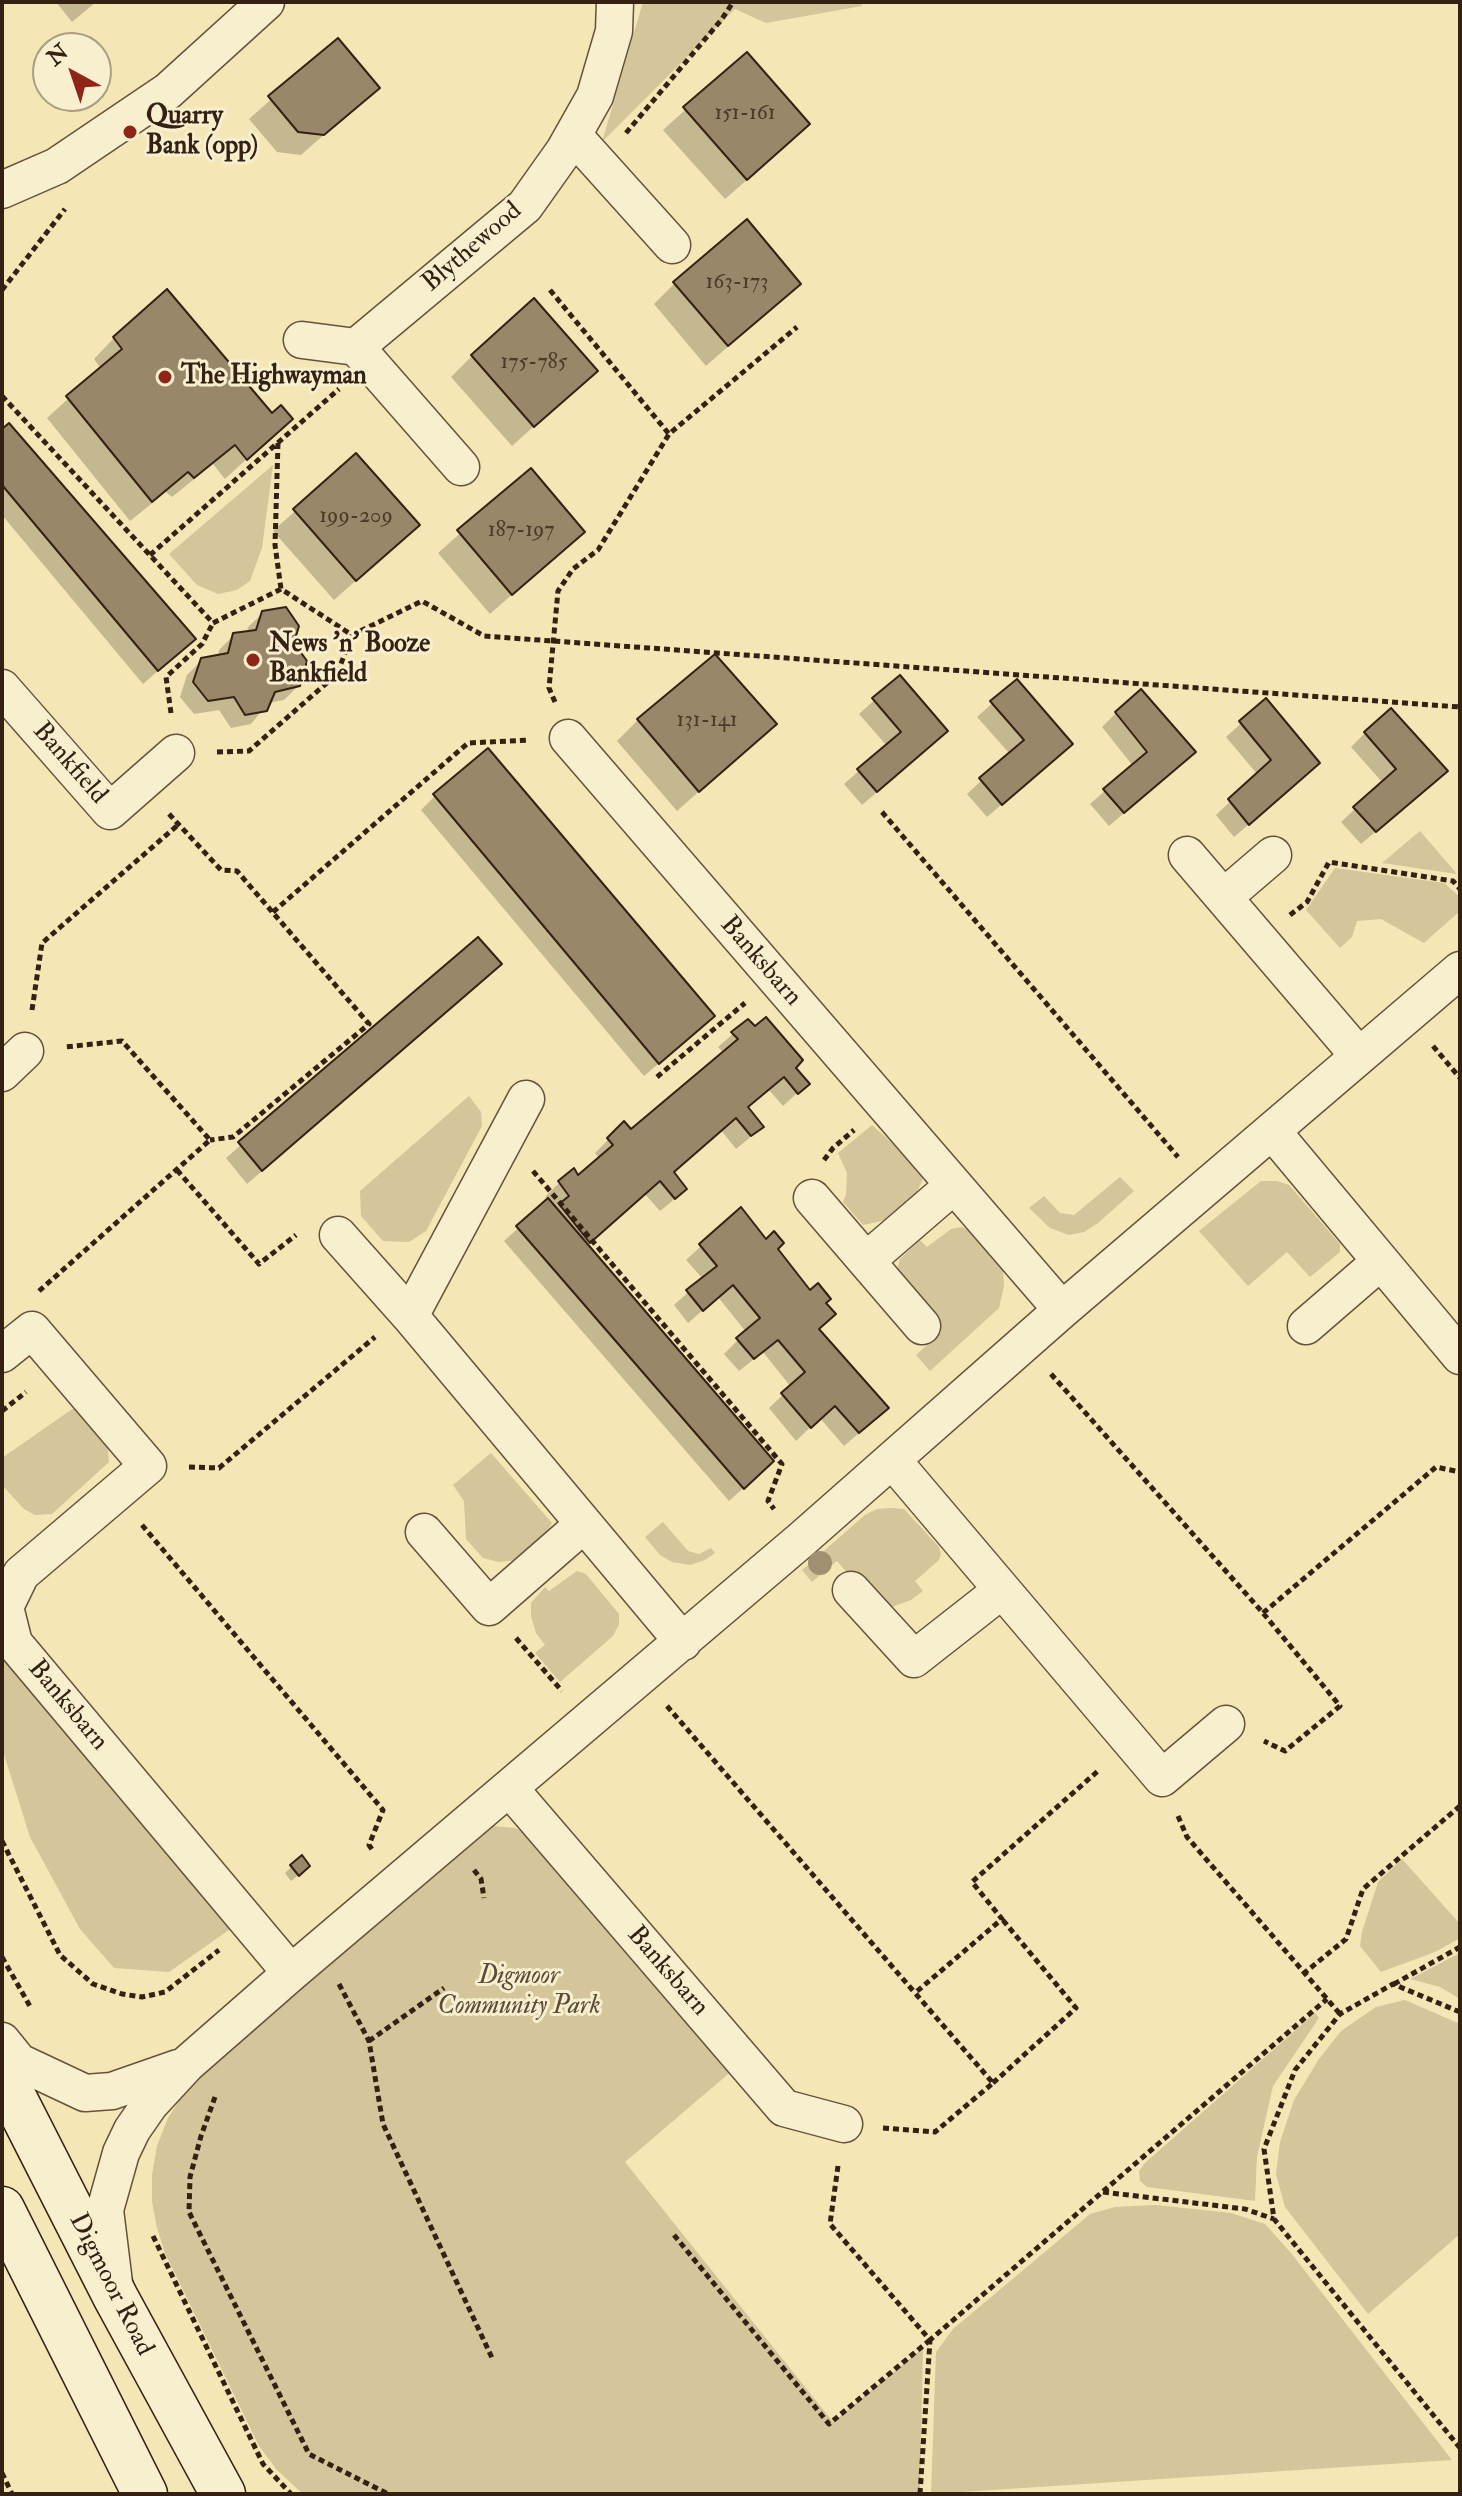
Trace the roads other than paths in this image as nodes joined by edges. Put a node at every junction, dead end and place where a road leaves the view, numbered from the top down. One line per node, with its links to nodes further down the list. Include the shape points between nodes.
1 (266, 2): 4 (street, via 168,91 57,166)
2 (615, 2): 3 (street, Blythewood, via 614,31 595,96)
3 (573, 135): 5 (street); 7 (street, Blythewood, via 525,206)
4 (2, 190)
5 (672, 245)
6 (302, 340): 7 (street)
7 (363, 354): 8 (street)
8 (461, 467)
9 (2, 688): 11 (street, Bankfield, via 110,811)
10 (568, 738): 19 (street, Banksbarn)
11 (176, 753)
12 (1187, 855): 14 (street)
13 (1273, 855): 14 (street)
14 (1224, 897): 16 (street)
15 (1460, 970): 16 (street)
16 (1359, 1056): 18 (street)
17 (526, 1099): 25 (street)
18 (1272, 1131): 23 (street); 24 (street)
19 (953, 1186): 22 (street); 24 (street, Banksbarn)
20 (812, 1198): 22 (street)
21 (338, 1235): 25 (street)
22 (866, 1261): 26 (street)
23 (1380, 1262): 27 (street); 29 (street)
24 (1062, 1310): 30 (street)
25 (410, 1316): 31 (street)
26 (922, 1326)
27 (1306, 1326)
28 (2, 1354): 38 (street, Banksbarn, via 32,1330 148,1466 21,1574 5,1607 14,1643)
29 (1460, 1356)
30 (893, 1461): 34 (street); 35 (street)
31 (584, 1524): 32 (street, via 489,1607); 35 (street)
32 (424, 1532)
33 (851, 1590): 34 (street, via 914,1659)
34 (1002, 1590): 36 (street, via 1162,1778)
35 (683, 1642): 37 (street)
36 (1226, 1724)
37 (510, 1789): 38 (street); 42 (street, Banksbarn, via 784,2108)
38 (291, 1973): 40 (street)
39 (2, 2041): 40 (street, via 19,2062 85,2093 112,2091)
40 (187, 2064): 44 (street, via 150,2104 121,2153 105,2210)
41 (2, 2074): 44 (street, Digmoor Road)
42 (844, 2124)
43 (2, 2209): 45 (street)
44 (116, 2298): 46 (street, Digmoor Road)
45 (145, 2494)
46 (223, 2494)

